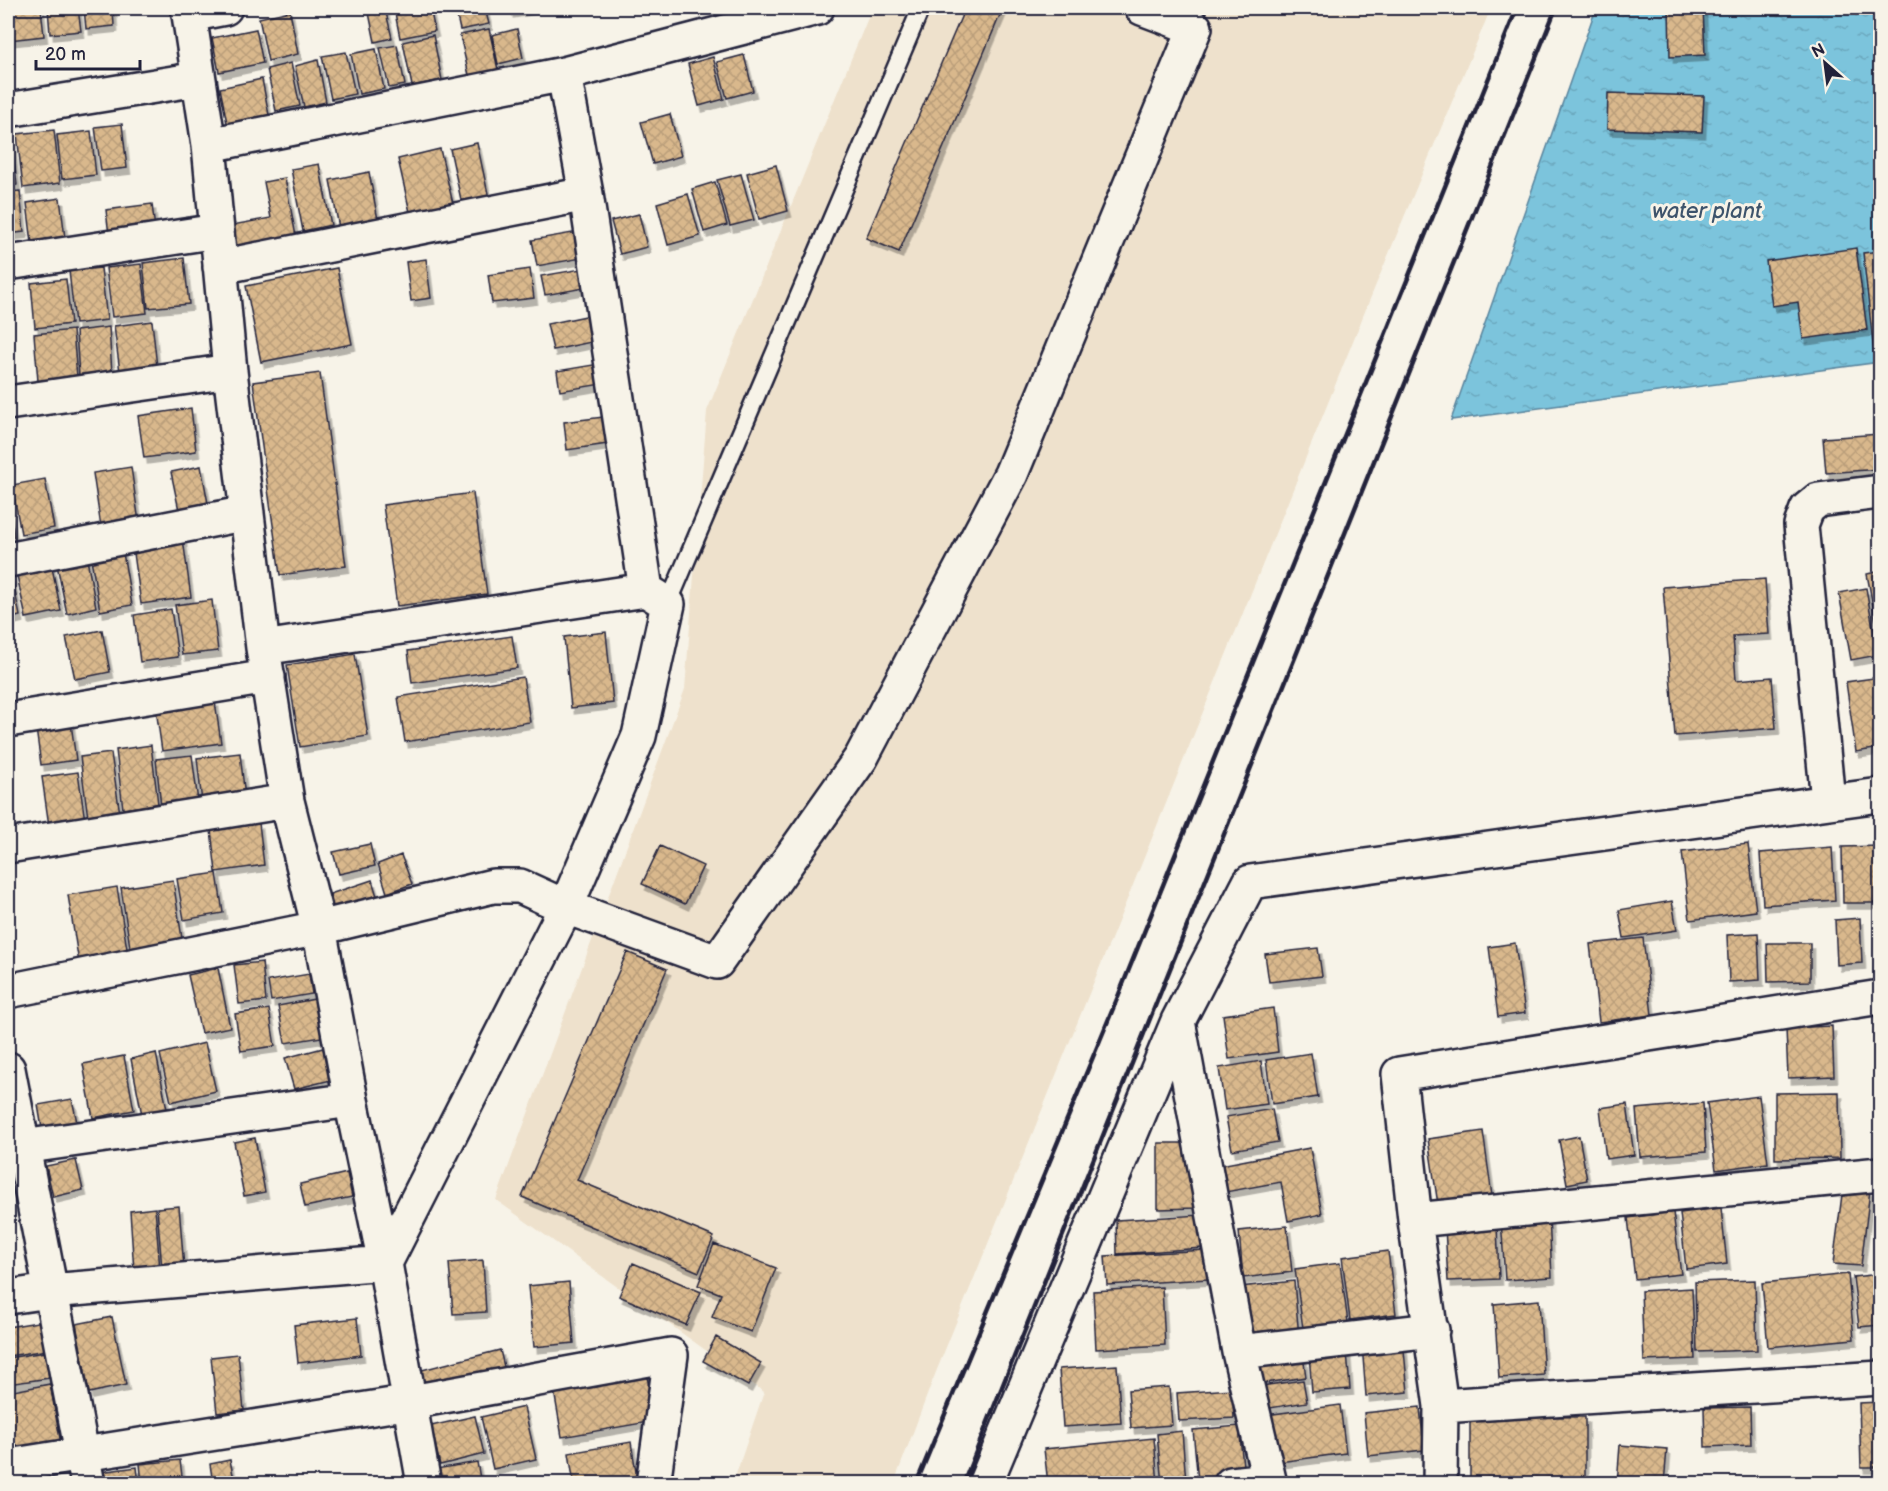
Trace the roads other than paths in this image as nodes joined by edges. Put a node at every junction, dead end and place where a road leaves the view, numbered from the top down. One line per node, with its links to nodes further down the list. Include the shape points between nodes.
1 (225, 8): 5 (street)
2 (817, 8): 6 (street)
3 (921, 8): 19 (lane)
4 (1142, 8): 26 (street, via 1194,28 1011,474 861,758 717,962)
5 (188, 11): 7 (street)
6 (564, 74): 9 (street); 10 (street)
7 (198, 79): 8 (street); 9 (street)
8 (8, 110)
9 (209, 145): 11 (street)
10 (586, 194): 13 (street); 19 (street)
11 (217, 231): 12 (street); 13 (street)
12 (8, 263)
13 (220, 267): 14 (street)
14 (230, 371): 15 (street); 17 (street)
15 (8, 403)
16 (1881, 492): 24 (street, via 1818,500 1807,509 1801,525)
17 (247, 513): 18 (street); 20 (street)
18 (8, 560)
19 (657, 597): 20 (street); 26 (street, via 639,736)
20 (266, 663): 21 (street); 23 (street)
21 (8, 720)
22 (1881, 795): 24 (street)
23 (287, 801): 25 (street); 27 (street)
24 (1828, 801): 30 (street, via 1250,882)
25 (8, 846)
26 (566, 907): 27 (street, via 520,886 493,886); 36 (street)
27 (320, 928): 28 (street); 32 (street)
28 (8, 991)
29 (1881, 997): 35 (street, via 1399,1074)
30 (1178, 1021): 40 (street); 49 (street)
31 (8, 1069): 33 (street)
32 (351, 1100): 33 (street); 36 (street)
33 (15, 1148): 37 (street)
34 (1881, 1174): 35 (street)
35 (1415, 1221): 39 (street)
36 (385, 1263): 37 (street); 42 (street)
37 (50, 1291): 38 (street); 45 (street)
38 (8, 1297)
39 (1432, 1330): 40 (street); 43 (street)
40 (1239, 1352): 46 (street)
41 (1881, 1378): 43 (street)
42 (411, 1402): 45 (street); 47 (street); 48 (street, via 671,1355)
43 (1442, 1406): 51 (street)
44 (8, 1466): 45 (street)
45 (85, 1470)
46 (1270, 1482): 50 (street)
47 (424, 1484)
48 (653, 1484)
49 (985, 1484)
50 (1231, 1484)
51 (1440, 1484)

